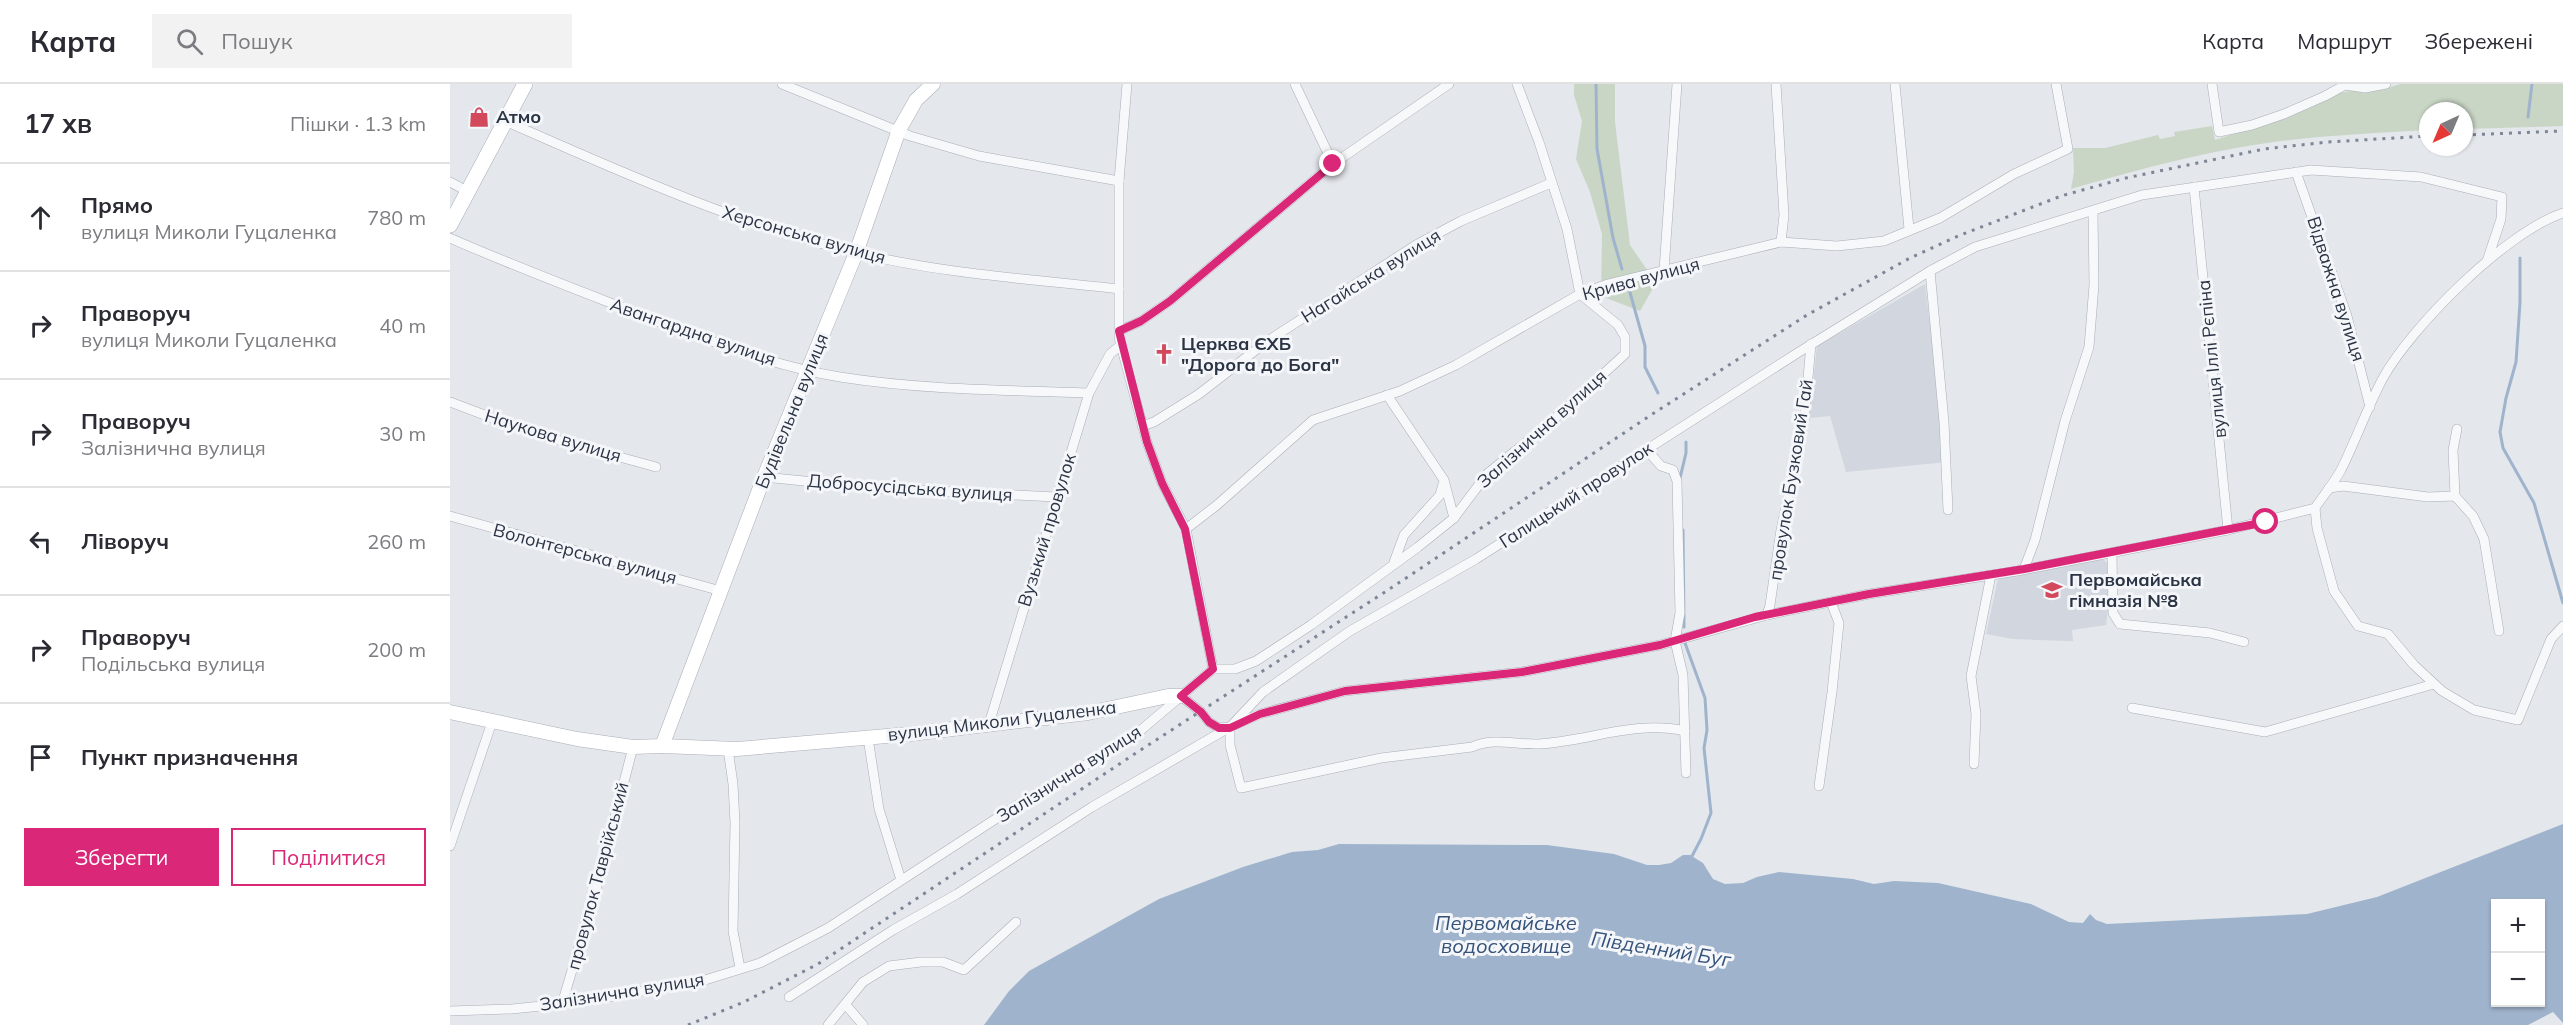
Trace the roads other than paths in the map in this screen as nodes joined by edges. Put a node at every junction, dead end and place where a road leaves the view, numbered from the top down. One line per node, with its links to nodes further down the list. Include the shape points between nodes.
1 (525, 84): 15 (main road)
2 (782, 84): 16 (street)
3 (933, 84): 16 (street, Будівельна вулиця, via 916,100)
4 (1127, 84): 19 (street)
5 (1295, 84): 17 (street)
6 (1449, 84): 17 (street)
7 (1517, 84): 21 (street)
8 (1677, 84): 32 (street)
9 (1776, 84): 29 (street, via 1784,215)
10 (1895, 84): 27 (street)
11 (2056, 84): 27 (street, Крива вулиця, via 2068,149 2014,174 1940,218)
12 (2212, 84): 13 (street, via 2219,132 2284,114)
13 (2345, 84): 14 (street, via 2366,88)
14 (2386, 84)
15 (505, 121): 23 (main road); 30 (street, Херсонська вулиця, via 682,197)
16 (899, 130): 19 (street, via 979,156); 30 (street, Будівельна вулиця)
17 (1333, 164): 36 (street, via 1170,301)
18 (2296, 172): 22 (street, Галицький провулок); 31 (street, Галицький провулок, via 2421,177 2502,197 2501,219); 43 (street, Відважна вулиця, via 2347,316)
19 (1119, 181): 34 (street)
20 (450, 182): 23 (street)
21 (1551, 183): 35 (street, via 1567,229); 44 (street, Нагайська вулиця, via 1416,244 1266,342 1199,394)
22 (2194, 187): 24 (street, Галицький провулок, via 2142,195); 58 (street, вулиця Іллі Рєпіна)
23 (467, 191): 26 (main road)
24 (2093, 212): 33 (street, Галицький провулок, via 1975,247); 61 (street, via 2094,285 2089,347)
25 (2563, 213): 31 (street, via 2535,227)
26 (450, 225)
27 (1909, 229): 29 (street, Крива вулиця, via 1884,241 1837,246)
28 (450, 238): 39 (street, Авангардна вулиця, via 520,269 746,354)
29 (1781, 242): 32 (street, Крива вулиця)
30 (856, 253): 34 (street, Херсонська вулиця, via 911,264); 39 (street, Будівельна вулиця)
31 (2487, 261): 43 (street, via 2424,322 2383,377)
32 (1664, 270): 35 (street, Крива вулиця)
33 (1930, 271): 37 (street, Галицький провулок); 54 (street)
34 (1119, 289): 36 (street)
35 (1580, 294): 41 (street, Крива вулиця, via 1456,365); 56 (street, Залізнична вулиця, via 1618,325 1625,337 1625,354 1552,421 1486,474)
36 (1119, 331): 38 (street)
37 (1811, 344): 46 (street, Галицький провулок); 65 (street, провулок Бузковий Гай, via 1803,422)
38 (1121, 345): 40 (street, Вузький провулок, via 1110,354); 44 (street)
39 (807, 370): 40 (street, Авангардна вулиця, via 914,385); 48 (street, Будівельна вулиця)
40 (1089, 393): 52 (street, Вузький провулок)
41 (1387, 395): 49 (street); 57 (street, Крива вулиця, via 1313,420)
42 (450, 402): 47 (street, Наукова вулиця, via 532,433)
43 (2370, 407): 50 (street)
44 (1142, 426): 57 (street, via 1162,483)
45 (2457, 429): 51 (street, via 2453,450)
46 (1647, 450): 68 (street, via 1661,466 1673,471 1677,481 1680,613); 77 (street, Галицький провулок, via 1476,559 1350,631 1263,692)
47 (656, 467)
48 (765, 477): 52 (street, Добросусідська вулиця, via 874,488); 63 (street, Будівельна вулиця)
49 (1444, 482): 56 (street); 60 (street, via 1440,495 1404,535)
50 (2329, 488): 51 (street); 53 (street)
51 (2455, 496): 67 (street, via 2473,516 2484,539)
52 (1056, 498): 76 (street, Вузький провулок)
53 (2315, 508): 58 (street); 71 (street, via 2334,591 2358,626 2388,634)
54 (1948, 510)
55 (450, 516): 63 (street, Волонтерська вулиця)
56 (1454, 518): 60 (street, Залізнична вулиця)
57 (1185, 529): 70 (street)
58 (2229, 530): 59 (street)
59 (2112, 553): 61 (street); 69 (street, via 2113,614 2120,624 2210,633)
60 (1394, 564): 70 (street, Залізнична вулиця, via 1256,661 1235,669)
61 (2024, 569): 62 (street)
62 (1991, 575): 64 (street); 83 (street, via 1971,676 1976,714)
63 (721, 591): 80 (street, Будівельна вулиця)
64 (1832, 602): 65 (street); 85 (street, via 1839,623)
65 (1767, 615): 68 (street)
66 (2563, 626): 71 (street, via 2551,639 2518,720 2474,710)
67 (2499, 631)
68 (1674, 641): 77 (street, via 1522,672 1345,691 1260,714); 78 (street, via 1683,675)
69 (2244, 642)
70 (1213, 669): 72 (street, Залізнична вулиця)
71 (2434, 684): 73 (street, via 2265,732)
72 (1181, 696): 76 (street, вулиця Миколи Гуцаленка, via 1088,713); 77 (street, via 1209,722 1219,728); 87 (street, Залізнична вулиця, via 1134,736)
73 (2132, 708)
74 (450, 712): 75 (street, вулиця Миколи Гуцаленка)
75 (492, 722): 81 (street, вулиця Миколи Гуцаленка); 86 (street)
76 (989, 724): 79 (street, вулиця Миколи Гуцаленка)
77 (1230, 728): 78 (street, via 1230,745 1241,788 1381,759 1472,747 1484,741 1539,744 1646,726); 90 (street, via 1092,807)
78 (1685, 732): 84 (street)
79 (868, 738): 82 (street, вулиця Миколи Гуцаленка); 87 (street, via 879,809)
80 (662, 746): 81 (street, вулиця Миколи Гуцаленка); 82 (street, вулиця Миколи Гуцаленка)
81 (633, 747): 91 (street, провулок Таврійський)
82 (728, 749): 89 (street, via 734,784 733,931)
83 (1974, 764)
84 (1686, 773)
85 (1819, 786)
86 (450, 846)
87 (901, 880): 89 (street, Залізнична вулиця, via 828,928 760,963)
88 (1016, 922): 92 (street, via 964,970 943,962 889,966 863,982)
89 (740, 968): 91 (street, Залізнична вулиця, via 705,980)
90 (789, 997)
91 (562, 1004): 93 (street, Залізнична вулиця)
92 (846, 1005): 94 (street); 95 (street)
93 (450, 1011)
94 (828, 1025)
95 (863, 1025)

